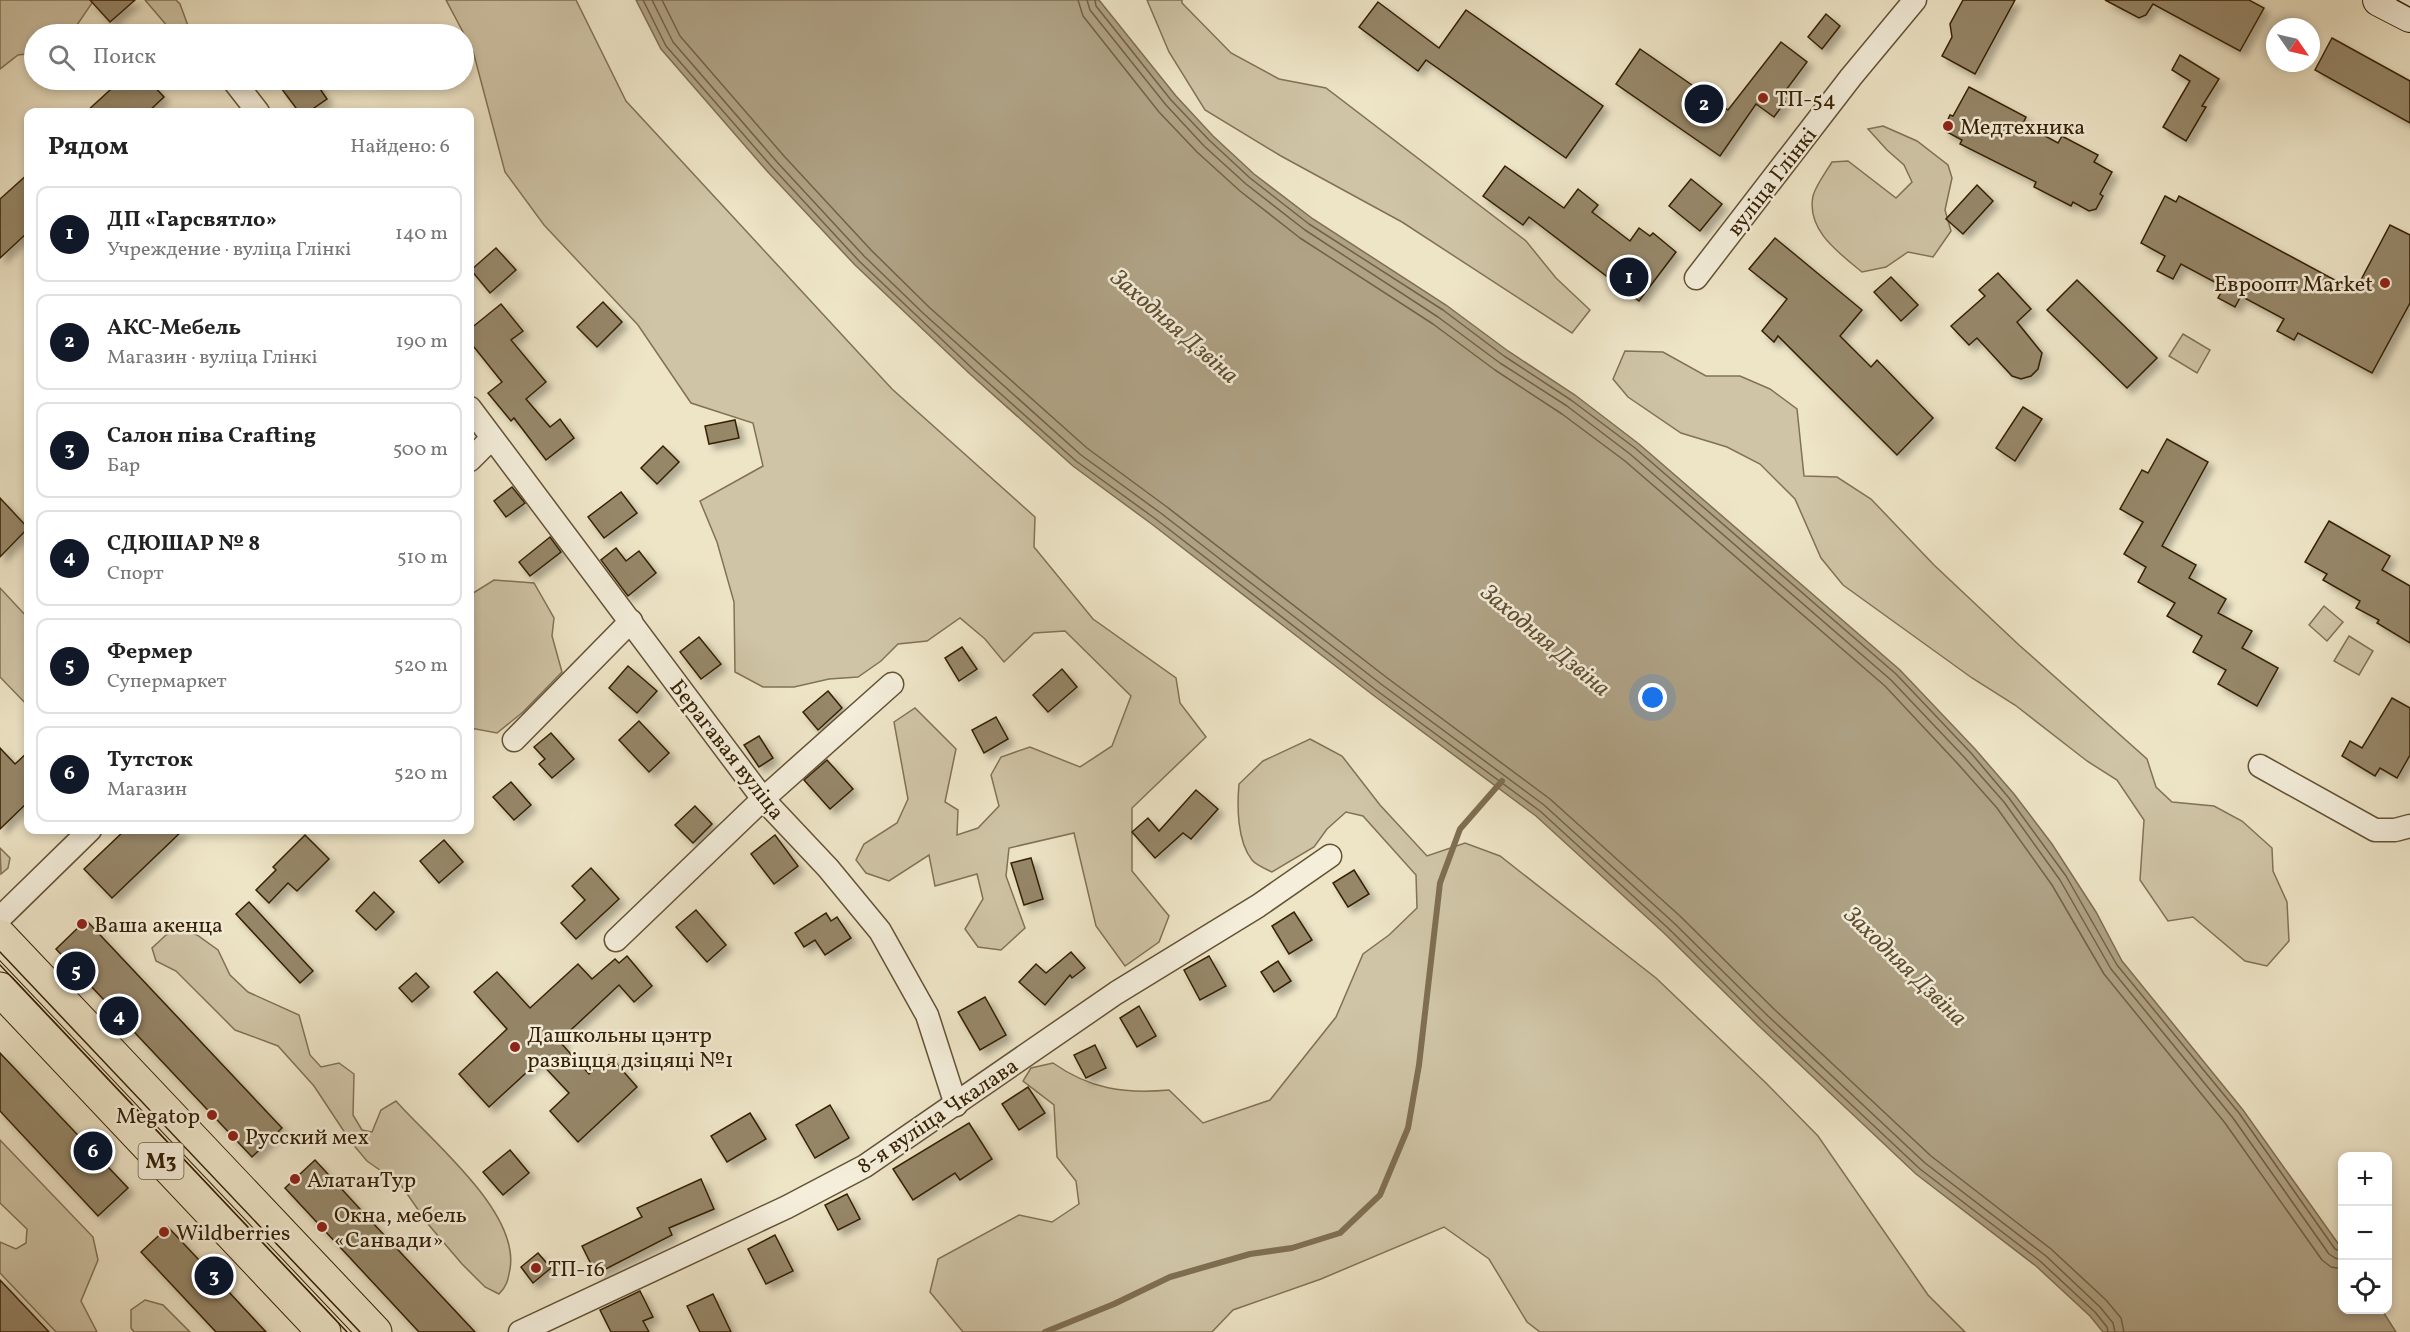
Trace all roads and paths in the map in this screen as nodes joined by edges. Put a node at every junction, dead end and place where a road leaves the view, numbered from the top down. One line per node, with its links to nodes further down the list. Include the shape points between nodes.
1 (1915, 0): 4 (street, вуліца Глінкі)
2 (241, 90): 3 (street)
3 (255, 108)
4 (1696, 278)
5 (474, 414): 6 (street, Берагавая вуліца)
6 (492, 439): 7 (street); 8 (street, Берагавая вуліца)
7 (474, 456)
8 (631, 621): 10 (street); 12 (street, Берагавая вуліца)
9 (892, 684): 12 (street)
10 (514, 740)
11 (2260, 766): 13 (street, via 2375,830)
12 (763, 799): 18 (street); 20 (street, Берагавая вуліца, via 828,868 879,931 927,1015)
13 (2410, 826)
14 (86, 834): 16 (street)
15 (1330, 856): 20 (street, 8-я вуліца Чкалава, via 1258,906 1116,993)
16 (0, 918)
17 (0, 936): 22 (main road, М3)
18 (616, 940)
19 (0, 989): 21 (main road, М3)
20 (956, 1105): 23 (street, 8-я вуліца Чкалава, via 865,1166 787,1208)
21 (324, 1332)
22 (375, 1332)
23 (520, 1332)

